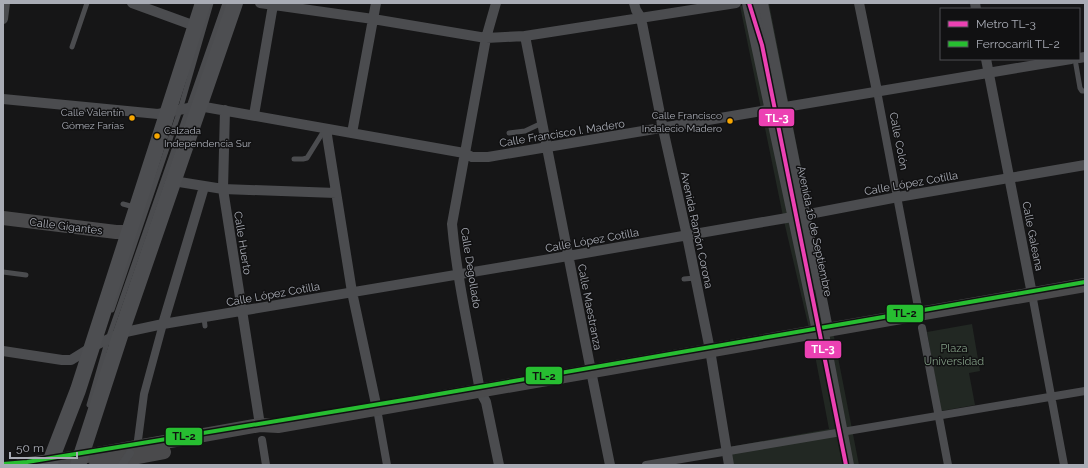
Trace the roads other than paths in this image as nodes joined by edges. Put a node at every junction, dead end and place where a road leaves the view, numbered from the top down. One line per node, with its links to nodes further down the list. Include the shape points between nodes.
1 (5, 3): 19 (street)
2 (87, 3): 24 (lane)
3 (132, 3): 21 (street)
4 (203, 3): 21 (main road)
5 (211, 3): 32 (lane)
6 (225, 3): 32 (lane)
7 (235, 3): 32 (main road)
8 (260, 3): 17 (street)
9 (376, 3): 20 (street)
10 (496, 3): 23 (street, Calle Degollado)
11 (634, 3): 18 (street, Avenida Ramón Corona)
12 (736, 3): 18 (street)
13 (747, 3): 33 (street, Avenida 16 de Septiembre)
14 (755, 3): 33 (street, Avenida 16 de Septiembre)
15 (763, 3): 33 (street, Avenida 16 de Septiembre)
16 (859, 3): 29 (street, Calle Colón)
17 (272, 5): 20 (street); 35 (street)
18 (641, 18): 22 (street); 38 (street, Avenida Ramón Corona)
19 (3, 19)
20 (373, 19): 23 (street); 39 (street)
21 (195, 26): 32 (main road)
22 (525, 36): 23 (street); 36 (street, Calle Maestranza)
23 (486, 38): 42 (street, Calle Degollado)
24 (72, 47)
25 (986, 60): 28 (street, Calle Galeana)
26 (1065, 60): 28 (street, Calle Francisco I. Madero)
27 (1075, 60): 30 (lane, via 1080,88)
28 (988, 72): 29 (street, Calle Francisco I. Madero); 45 (street, Calle Galeana)
29 (878, 91): 33 (street, Calle Francisco I. Madero); 50 (street, Calle Colón)
30 (1085, 91)
31 (3, 99): 32 (street, via 158,114)
32 (184, 109): 34 (street, Calle Francisco I. Madero); 46 (main road); 53 (main road, via 130,206); 69 (lane); 69 (lane)
33 (777, 109): 38 (street, Calle Francisco I. Madero); 51 (street, Avenida 16 de Septiembre); 51 (street, Avenida 16 de Septiembre)
34 (225, 110): 35 (street, Calle Francisco I. Madero); 48 (street, Calle Huerto)
35 (254, 115): 37 (street, Calle Francisco I. Madero)
36 (542, 123): 40 (lane, via 525,131); 41 (street, Calle Maestranza)
37 (326, 129): 39 (street, Calle Francisco I. Madero); 43 (lane, via 307,158); 49 (street)
38 (663, 129): 41 (street, Calle Francisco I. Madero); 54 (street, Avenida Ramón Corona)
39 (352, 133): 42 (street, Calle Francisco I. Madero)
40 (509, 133)
41 (547, 147): 42 (street, Calle Francisco I. Madero, via 488,157 472,157); 55 (street, Calle Maestranza)
42 (464, 153): 57 (street, Calle Degollado, via 452,224)
43 (294, 159)
44 (1085, 165): 45 (street, Calle López Cotilla)
45 (1009, 178): 50 (street, Calle López Cotilla); 63 (street, Calle Galeana)
46 (173, 181): 47 (street); 69 (main road)
47 (204, 187): 48 (street); 66 (street)
48 (223, 189): 49 (street); 65 (street, Calle Huerto)
49 (336, 194): 62 (street)
50 (898, 197): 51 (street, Calle López Cotilla); 64 (street, Calle Colón)
51 (799, 216): 54 (street, Calle López Cotilla); 68 (street, Avenida 16 de Septiembre)
52 (3, 218): 53 (main road, Calle Gigantes)
53 (129, 232): 69 (main road)
54 (687, 236): 55 (street, Calle López Cotilla); 59 (street, Avenida Ramón Corona)
55 (568, 256): 57 (street, Calle López Cotilla); 73 (street, Calle Maestranza)
56 (3, 272): 58 (lane)
57 (458, 274): 62 (street, Calle López Cotilla); 74 (street, Calle Degollado)
58 (26, 275)
59 (696, 278): 60 (lane); 70 (street, Avenida Ramón Corona)
60 (684, 279)
61 (1085, 285): 63 (main road)
62 (352, 292): 65 (street, Calle López Cotilla); 77 (street)
63 (1032, 294): 68 (main road); 76 (street, Calle Galeana)
64 (918, 307)
65 (242, 312): 66 (street, Calle López Cotilla, via 205,322); 80 (street, Calle Huerto)
66 (163, 324): 69 (street, Calle López Cotilla); 83 (street, via 144,394)
67 (922, 328): 79 (street)
68 (823, 330): 70 (main road); 82 (street, Avenida 16 de Septiembre)
69 (104, 342): 71 (street, Calle López Cotilla, via 71,360); 78 (lane); 87 (main road); 88 (main road, via 78,390)
70 (710, 350): 73 (main road); 85 (street, Avenida Ramón Corona)
71 (3, 351)
72 (93, 365): 88 (lane)
73 (591, 371): 74 (main road); 95 (street, Calle Maestranza)
74 (480, 391): 77 (main road); 94 (street, Calle Degollado, via 486,402)
75 (1085, 391): 76 (street)
76 (1052, 397): 79 (street); 100 (street, Calle Galeana)
77 (376, 409): 81 (main road); 93 (street)
78 (88, 411)
79 (939, 416): 82 (street); 99 (street)
80 (260, 425): 81 (main road); 87 (main road)
81 (278, 426): 90 (main road, via 262,433)
82 (844, 432): 85 (street); 98 (street, Avenida 16 de Septiembre)
83 (138, 440)
84 (262, 440): 92 (street)
85 (726, 452): 96 (street); 97 (street, Avenida Ramón Corona)
86 (130, 453): 91 (street, bridge)
87 (76, 460): 88 (main road)
88 (53, 463): 89 (main road)
89 (21, 465)
90 (96, 465)
91 (122, 465)
92 (266, 465)
93 (387, 465)
94 (499, 465)
95 (610, 465)
96 (646, 465)
97 (728, 465)
98 (850, 465)
99 (948, 465)
100 (1064, 465)

